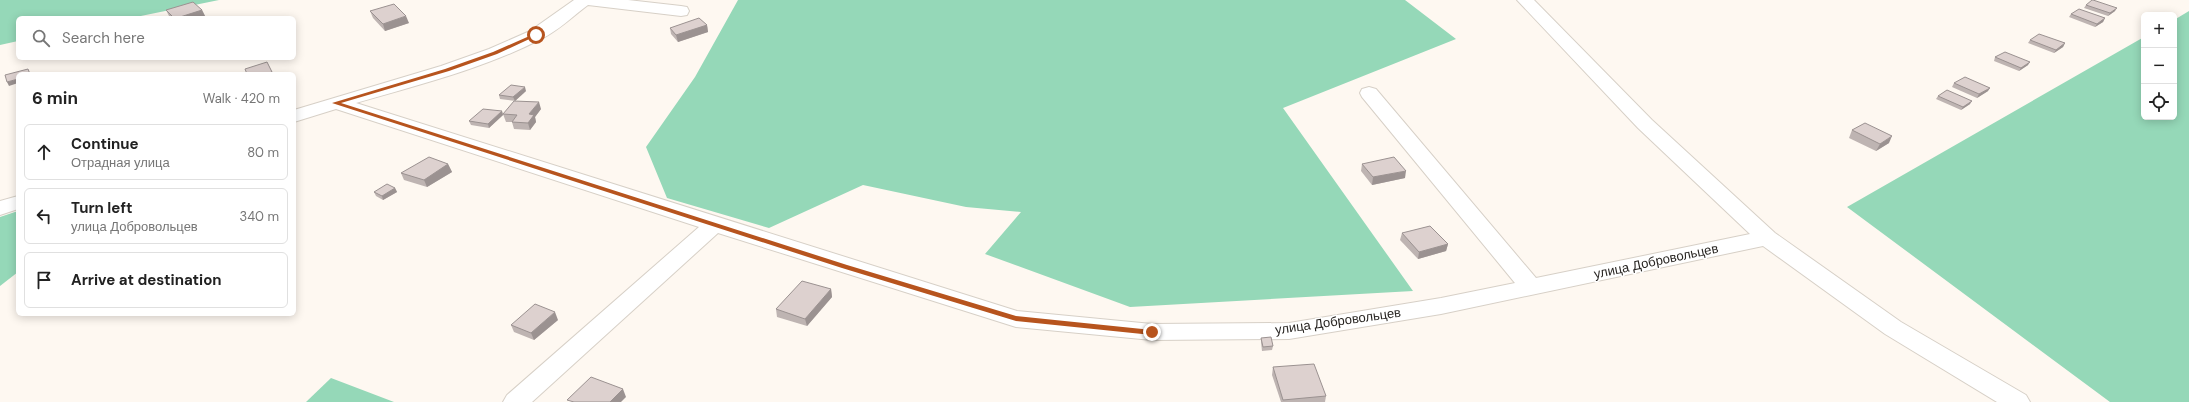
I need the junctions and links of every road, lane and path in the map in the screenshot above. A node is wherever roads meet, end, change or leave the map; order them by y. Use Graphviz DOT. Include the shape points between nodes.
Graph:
graph roads {
  1 [pos="585,0"];
  2 [pos="1525,0"];
  3 [pos="681,11"];
  4 [pos="1369,93"];
  5 [pos="334,103"];
  6 [pos="296,115"];
  7 [pos="16,203"];
  8 [pos="0,208"];
  9 [pos="714,225"];
  10 [pos="1767,238"];
  11 [pos="1531,287"];
  12 [pos="516,402"];
  13 [pos="2017,402"];
  1 -- 3 [label="street"];
  1 -- 5 [label="street" via="536,35 495,53"];
  2 -- 10 [label="street" via="1645,124"];
  4 -- 11 [label="street"];
  5 -- 6 [label="street"];
  5 -- 9 [label="street, улица Добровольцев"];
  7 -- 8 [label="street"];
  9 -- 11 [label="street, улица Добровольцев" via="1016,319 1152,332 1289,331 1441,306"];
  9 -- 12 [label="street"];
  10 -- 11 [label="street, улица Добровольцев"];
  10 -- 13 [label="street" via="1893,328"];
}
